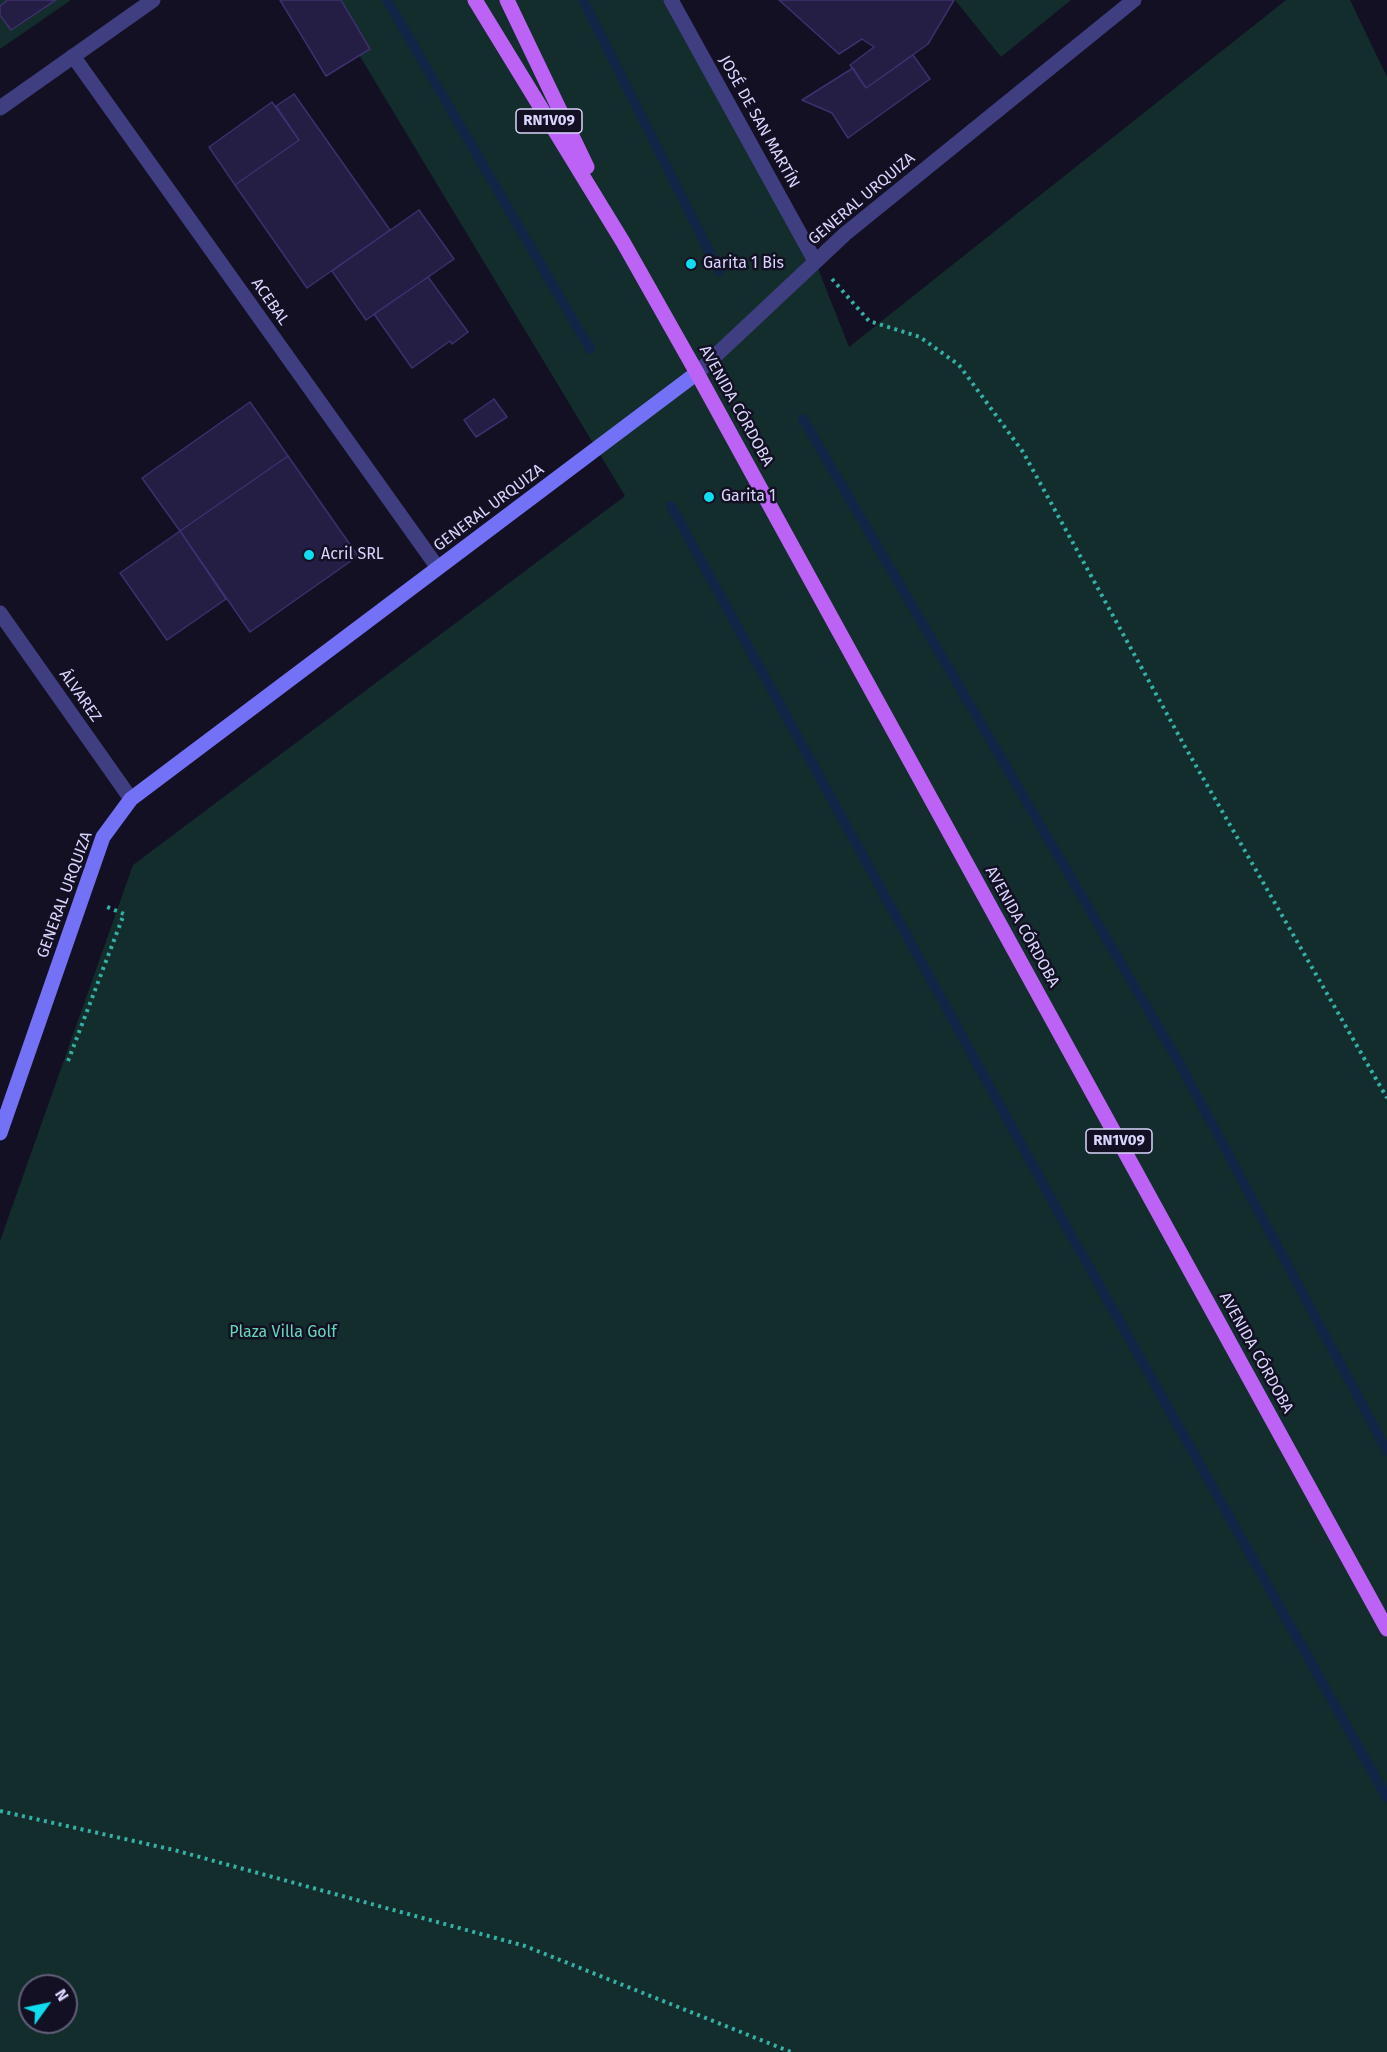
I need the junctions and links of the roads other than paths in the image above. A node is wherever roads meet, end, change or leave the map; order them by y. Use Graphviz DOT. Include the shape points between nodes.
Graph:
graph roads {
  1 [pos="153,0"];
  2 [pos="475,0"];
  3 [pos="507,0"];
  4 [pos="671,0"];
  5 [pos="1134,0"];
  6 [pos="73,56"];
  7 [pos="0,108"];
  8 [pos="623,242"];
  9 [pos="815,261"];
  10 [pos="697,373"];
  11 [pos="438,568"];
  12 [pos="0,614"];
  13 [pos="131,799"];
  14 [pos="0,1133"];
  15 [pos="1387,1629"];
  1 -- 6 [label="street"];
  2 -- 8 [label="main road, AVENIDA CÓRDOBA / RN1V09"];
  3 -- 8 [label="main road, AVENIDA CÓRDOBA / RN1V09"];
  4 -- 9 [label="street, JOSÉ DE SAN MARTÍN"];
  5 -- 9 [label="street, GENERAL URQUIZA"];
  6 -- 7 [label="street"];
  6 -- 11 [label="street, ACEBAL"];
  8 -- 10 [label="main road, AVENIDA CÓRDOBA / RN1V09"];
  9 -- 10 [label="street, GENERAL URQUIZA"];
  10 -- 11 [label="street, GENERAL URQUIZA"];
  10 -- 15 [label="main road, AVENIDA CÓRDOBA / RN1V09"];
  11 -- 13 [label="street, GENERAL URQUIZA"];
  12 -- 13 [label="street, ÁLVAREZ"];
  13 -- 14 [label="street, GENERAL URQUIZA" via="103,837"];
}
